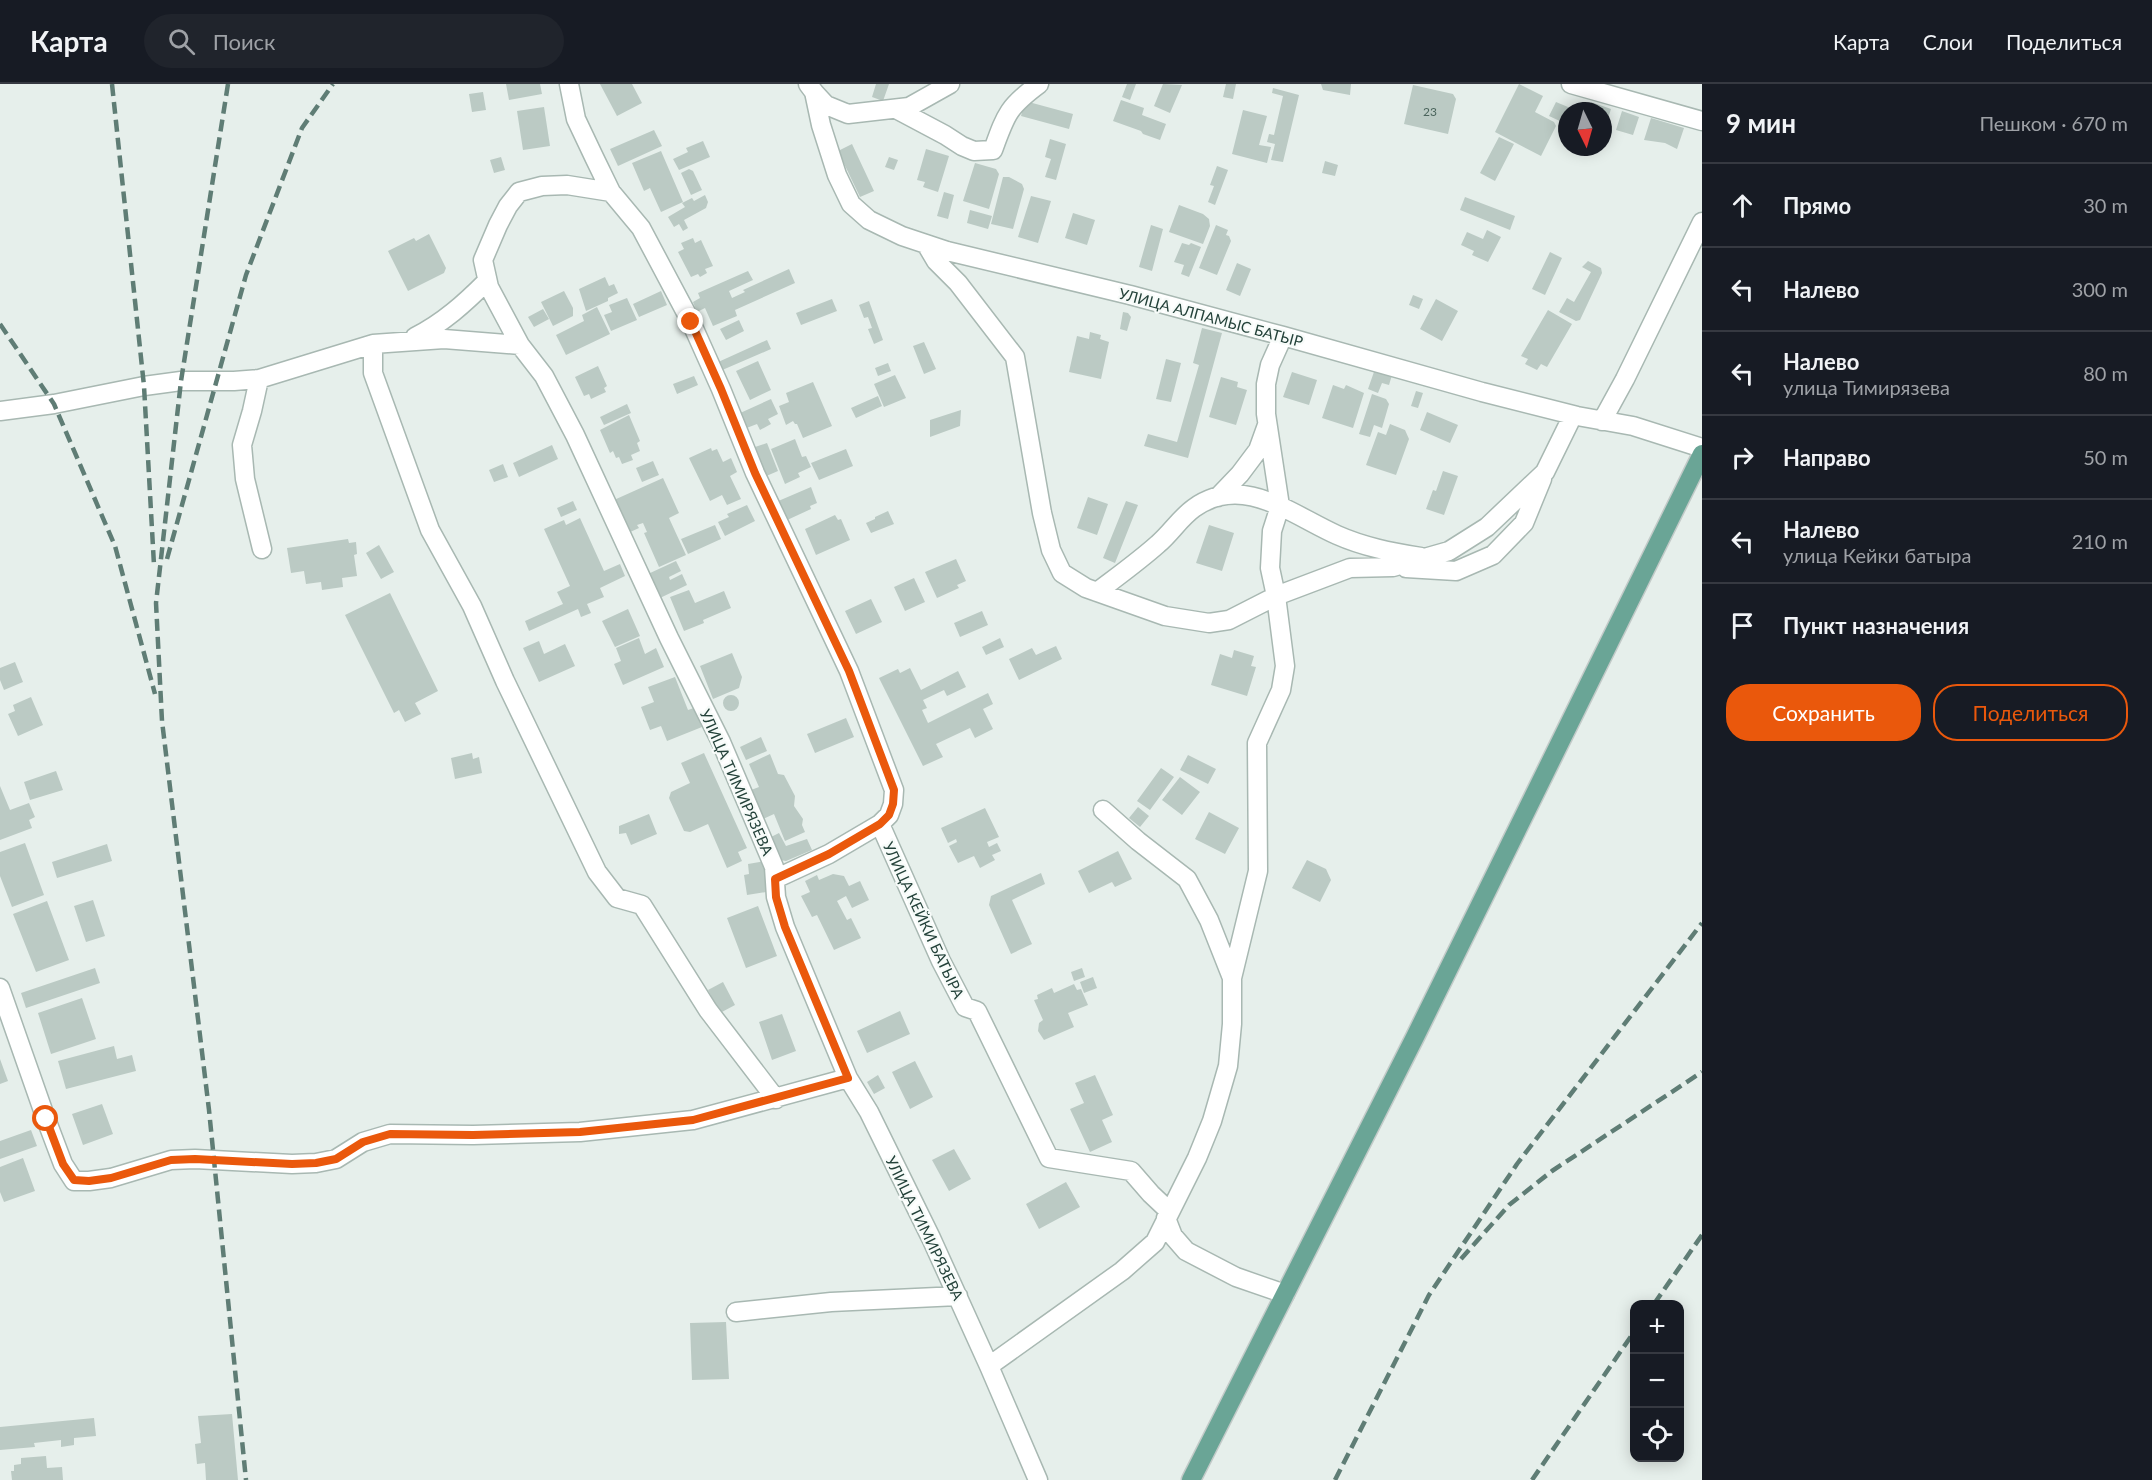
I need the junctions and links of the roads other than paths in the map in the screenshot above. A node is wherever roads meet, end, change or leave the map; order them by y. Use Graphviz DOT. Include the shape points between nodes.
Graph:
graph roads {
  1 [pos="569,84"];
  2 [pos="951,84"];
  3 [pos="1039,84"];
  4 [pos="1571,84"];
  5 [pos="811,88"];
  6 [pos="896,109"];
  7 [pos="1702,121"];
  8 [pos="611,192"];
  9 [pos="1702,222"];
  10 [pos="926,244"];
  11 [pos="487,281"];
  12 [pos="1283,336"];
  13 [pos="408,340"];
  14 [pos="372,344"];
  15 [pos="519,345"];
  16 [pos="259,379"];
  17 [pos="0,411"];
  18 [pos="1573,415"];
  19 [pos="1602,421"];
  20 [pos="1267,423"];
  21 [pos="1702,448"];
  22 [pos="1702,454"];
  23 [pos="1545,472"];
  24 [pos="1218,498"];
  25 [pos="1280,506"];
  26 [pos="262,549"];
  27 [pos="1425,558"];
  28 [pos="1393,567"];
  29 [pos="1098,592"];
  30 [pos="1276,596"];
  31 [pos="1103,810"];
  32 [pos="880,824"];
  33 [pos="775,879"];
  34 [pos="1232,978"];
  35 [pos="0,988"];
  36 [pos="5,1014"];
  37 [pos="848,1078"];
  38 [pos="776,1099"];
  39 [pos="1168,1215"];
  40 [pos="1285,1294"];
  41 [pos="958,1296"];
  42 [pos="736,1312"];
  43 [pos="989,1366"];
  44 [pos="1038,1480"];
  45 [pos="1191,1480"];
  1 -- 8 [label="street, УЛИЦА КЕЙКИ БАТЫРА" via="576,119"];
  2 -- 6 [label="street" via="909,107"];
  3 -- 6 [label="street" via="1008,111 993,150 974,151"];
  4 -- 7 [label="street"];
  5 -- 6 [label="street" via="826,105 848,114"];
  5 -- 10 [label="street, УЛИЦА АЛПАМЫС БАТЫР" via="837,175 851,204 869,220"];
  8 -- 11 [label="street, УЛИЦА ТИМИРЯЗЕВА" via="567,185 519,192 508,206 483,260"];
  8 -- 32 [label="street, УЛИЦА КЕЙКИ БАТЫРА" via="641,228 691,322 755,473 849,671 894,790 889,815"];
  9 -- 19 [label="street"];
  10 -- 12 [label="street, УЛИЦА АЛПАМЫС БАТЫР"];
  10 -- 29 [label="street" via="1015,357 1051,550 1062,573"];
  11 -- 13 [label="street" via="434,328"];
  11 -- 15 [label="street, УЛИЦА ТИМИРЯЗЕВА"];
  12 -- 18 [label="street, УЛИЦА АЛПАМЫС БАТЫР"];
  12 -- 20 [label="street" via="1266,384"];
  13 -- 14 [label="street"];
  13 -- 15 [label="street"];
  14 -- 16 [label="street"];
  14 -- 38 [label="street" via="372,373 430,530 472,606 597,872 617,898 642,905 708,1010"];
  15 -- 33 [label="street, УЛИЦА ТИМИРЯЗЕВА" via="544,376 575,435 721,741 769,855"];
  16 -- 17 [label="street" via="181,381"];
  16 -- 26 [label="street" via="242,445 245,479"];
  18 -- 19 [label="street, УЛИЦА АЛПАМЫС БАТЫР"];
  18 -- 23 [label="street"];
  19 -- 21 [label="street, УЛИЦА АЛПАМЫС БАТЫР" via="1633,426"];
  20 -- 24 [label="street" via="1258,450"];
  20 -- 25 [label="street"];
  22 -- 40 [label="main road" via="1416,1037"];
  23 -- 27 [label="street" via="1487,527 1449,551"];
  23 -- 28 [label="street" via="1524,523 1493,555 1456,571"];
  24 -- 25 [label="street" via="1241,494"];
  24 -- 29 [label="street" via="1194,508 1158,544"];
  25 -- 27 [label="street" via="1377,550"];
  25 -- 30 [label="street" via="1272,531 1270,568"];
  27 -- 28 [label="street"];
  28 -- 30 [label="street" via="1350,568"];
  29 -- 30 [label="street" via="1165,616 1209,623 1229,620"];
  30 -- 34 [label="street" via="1285,666 1281,690 1257,743 1258,871"];
  31 -- 34 [label="street" via="1187,879 1209,920"];
  32 -- 33 [label="street"];
  32 -- 39 [label="street, УЛИЦА КЕЙКИ БАТЫРА" via="940,961 964,1007 977,1011 1049,1158 1131,1171"];
  33 -- 37 [label="street, УЛИЦА ТИМИРЯЗЕВА" via="785,927"];
  34 -- 39 [label="street" via="1228,1065 1212,1121"];
  35 -- 36 [label="street"];
  36 -- 38 [label="street" via="63,1164 74,1180 111,1178 171,1160 316,1163 336,1159 363,1142 390,1134 580,1132 693,1120"];
  37 -- 38 [label="street"];
  37 -- 41 [label="street, УЛИЦА ТИМИРЯЗЕВА" via="869,1112"];
  39 -- 40 [label="street" via="1173,1236 1186,1251 1236,1277"];
  39 -- 43 [label="street" via="1155,1242 1122,1272"];
  40 -- 45 [label="main road"];
  41 -- 42 [label="street" via="831,1302"];
  41 -- 43 [label="street, УЛИЦА ТИМИРЯЗЕВА"];
  43 -- 44 [label="street, УЛИЦА ТИМИРЯЗЕВА"];
}
